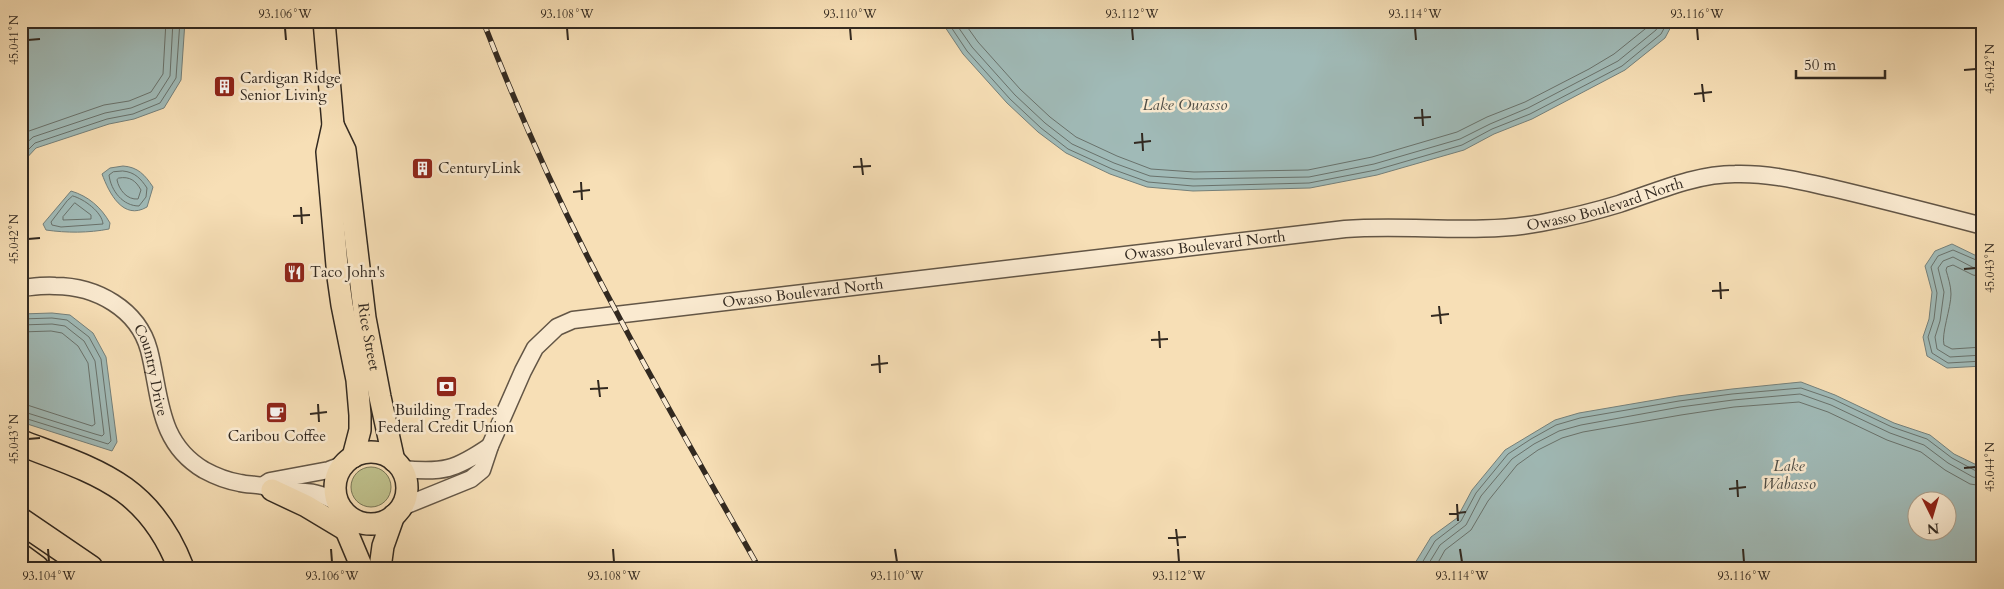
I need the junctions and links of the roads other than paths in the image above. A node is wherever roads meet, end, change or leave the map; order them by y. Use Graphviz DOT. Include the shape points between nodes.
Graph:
graph roads {
  1 [pos="324,21"];
  2 [pos="333,125"];
  3 [pos="1983,226"];
  4 [pos="21,288"];
  5 [pos="21,443"];
  6 [pos="490,446"];
  7 [pos="349,460"];
  8 [pos="398,465"];
  9 [pos="267,488"];
  10 [pos="398,511"];
  11 [pos="344,515"];
  12 [pos="21,522"];
  13 [pos="21,558"];
  14 [pos="36,568"];
  15 [pos="90,568"];
  16 [pos="181,568"];
  17 [pos="362,568"];
  18 [pos="380,568"];
  1 -- 2 [label="main road, Rice Street"];
  2 -- 7 [label="main road, Rice Street" via="327,152 338,277 357,380 360,415 360,430"];
  2 -- 8 [label="main road, Rice Street" via="345,150 365,318 380,398"];
  3 -- 6 [label="street, Owasso Boulevard North" via="1780,177 1711,175 1617,205 1519,226 1458,230 1345,228 590,317 557,327 535,348"];
  4 -- 9 [label="street, Country Drive" via="73,287 108,299 124,310 143,334 149,349 161,413 179,448 205,470 240,483"];
  5 -- 16 [label="highway" via="76,464 128,491 157,523"];
  6 -- 8 [label="street" via="450,469 431,472"];
  6 -- 10 [label="street, Owasso Boulevard North" via="485,465 478,474"];
  7 -- 8 [label="main road" via="374,452 385,455"];
  7 -- 9 [label="street, Country Drive" via="329,470 270,481"];
  7 -- 11 [label="main road" via="338,473 336,483 336,494"];
  8 -- 10 [label="main road" via="407,488"];
  9 -- 11 [label="main road" via="306,506"];
  10 -- 11 [label="main road" via="375,524"];
  10 -- 18 [label="main road" via="383,546"];
  11 -- 17 [label="main road"];
  12 -- 15 [label="highway"];
  13 -- 14 [label="highway"];
}
